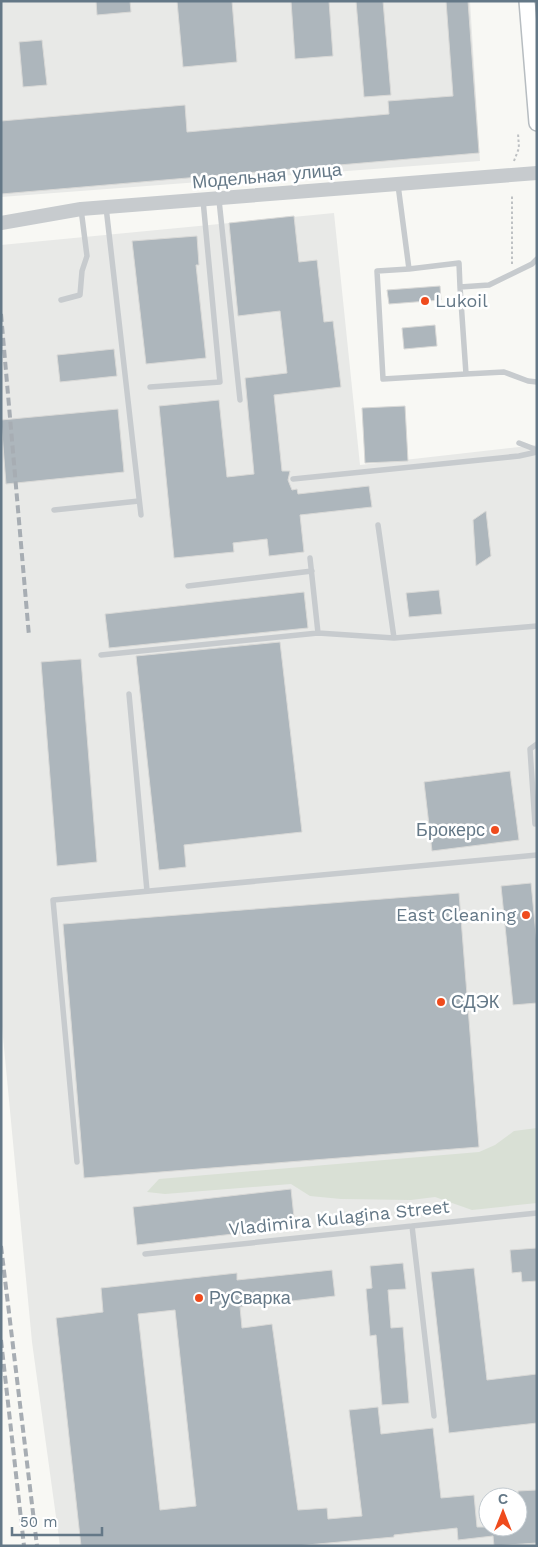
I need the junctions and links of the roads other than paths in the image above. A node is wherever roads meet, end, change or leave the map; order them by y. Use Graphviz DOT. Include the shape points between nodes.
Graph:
graph roads {
  1 [pos="527,1"];
  2 [pos="537,123"];
  3 [pos="537,173"];
  4 [pos="398,183"];
  5 [pos="203,200"];
  6 [pos="219,200"];
  7 [pos="106,208"];
  8 [pos="81,209"];
  9 [pos="1,223"];
  10 [pos="537,259"];
  11 [pos="409,269"];
  12 [pos="460,288"];
  13 [pos="61,300"];
  14 [pos="466,374"];
  15 [pos="537,382"];
  16 [pos="150,388"];
  17 [pos="240,400"];
  18 [pos="520,443"];
  19 [pos="537,451"];
  20 [pos="293,479"];
  21 [pos="139,501"];
  22 [pos="54,510"];
  23 [pos="141,515"];
  24 [pos="378,525"];
  25 [pos="310,558"];
  26 [pos="312,571"];
  27 [pos="188,586"];
  28 [pos="537,626"];
  29 [pos="318,633"];
  30 [pos="394,638"];
  31 [pos="102,655"];
  32 [pos="129,694"];
  33 [pos="537,744"];
  34 [pos="534,824"];
  35 [pos="537,855"];
  36 [pos="147,891"];
  37 [pos="76,1162"];
  38 [pos="537,1213"];
  39 [pos="412,1226"];
  40 [pos="145,1254"];
  41 [pos="434,1416"];
  1 -- 2 [label="main road"];
  3 -- 4 [label="street, Модельная улица"];
  4 -- 6 [label="street, Модельная улица"];
  4 -- 11 [label="lane"];
  5 -- 6 [label="street, Модельная улица"];
  5 -- 7 [label="street, Модельная улица"];
  5 -- 16 [label="lane" via="220,382"];
  6 -- 17 [label="lane"];
  7 -- 8 [label="street, Модельная улица"];
  7 -- 21 [label="lane"];
  8 -- 9 [label="street, Модельная улица"];
  8 -- 13 [label="lane" via="87,256 80,296"];
  10 -- 12 [label="lane" via="489,284"];
  11 -- 12 [label="lane" via="459,263"];
  11 -- 14 [label="lane" via="377,271 383,379"];
  12 -- 14 [label="lane"];
  14 -- 15 [label="lane" via="504,372 528,382"];
  18 -- 19 [label="lane"];
  19 -- 20 [label="lane"];
  21 -- 22 [label="lane"];
  21 -- 23 [label="lane"];
  24 -- 30 [label="lane"];
  25 -- 26 [label="lane"];
  26 -- 27 [label="lane"];
  26 -- 29 [label="lane"];
  28 -- 30 [label="lane"];
  29 -- 30 [label="lane"];
  29 -- 31 [label="lane"];
  32 -- 36 [label="lane"];
  33 -- 34 [label="lane" via="530,749"];
  35 -- 36 [label="lane"];
  36 -- 37 [label="lane" via="53,900"];
  38 -- 39 [label="lane, Vladimira Kulagina Street"];
  39 -- 40 [label="lane, Vladimira Kulagina Street"];
  39 -- 41 [label="lane"];
}
